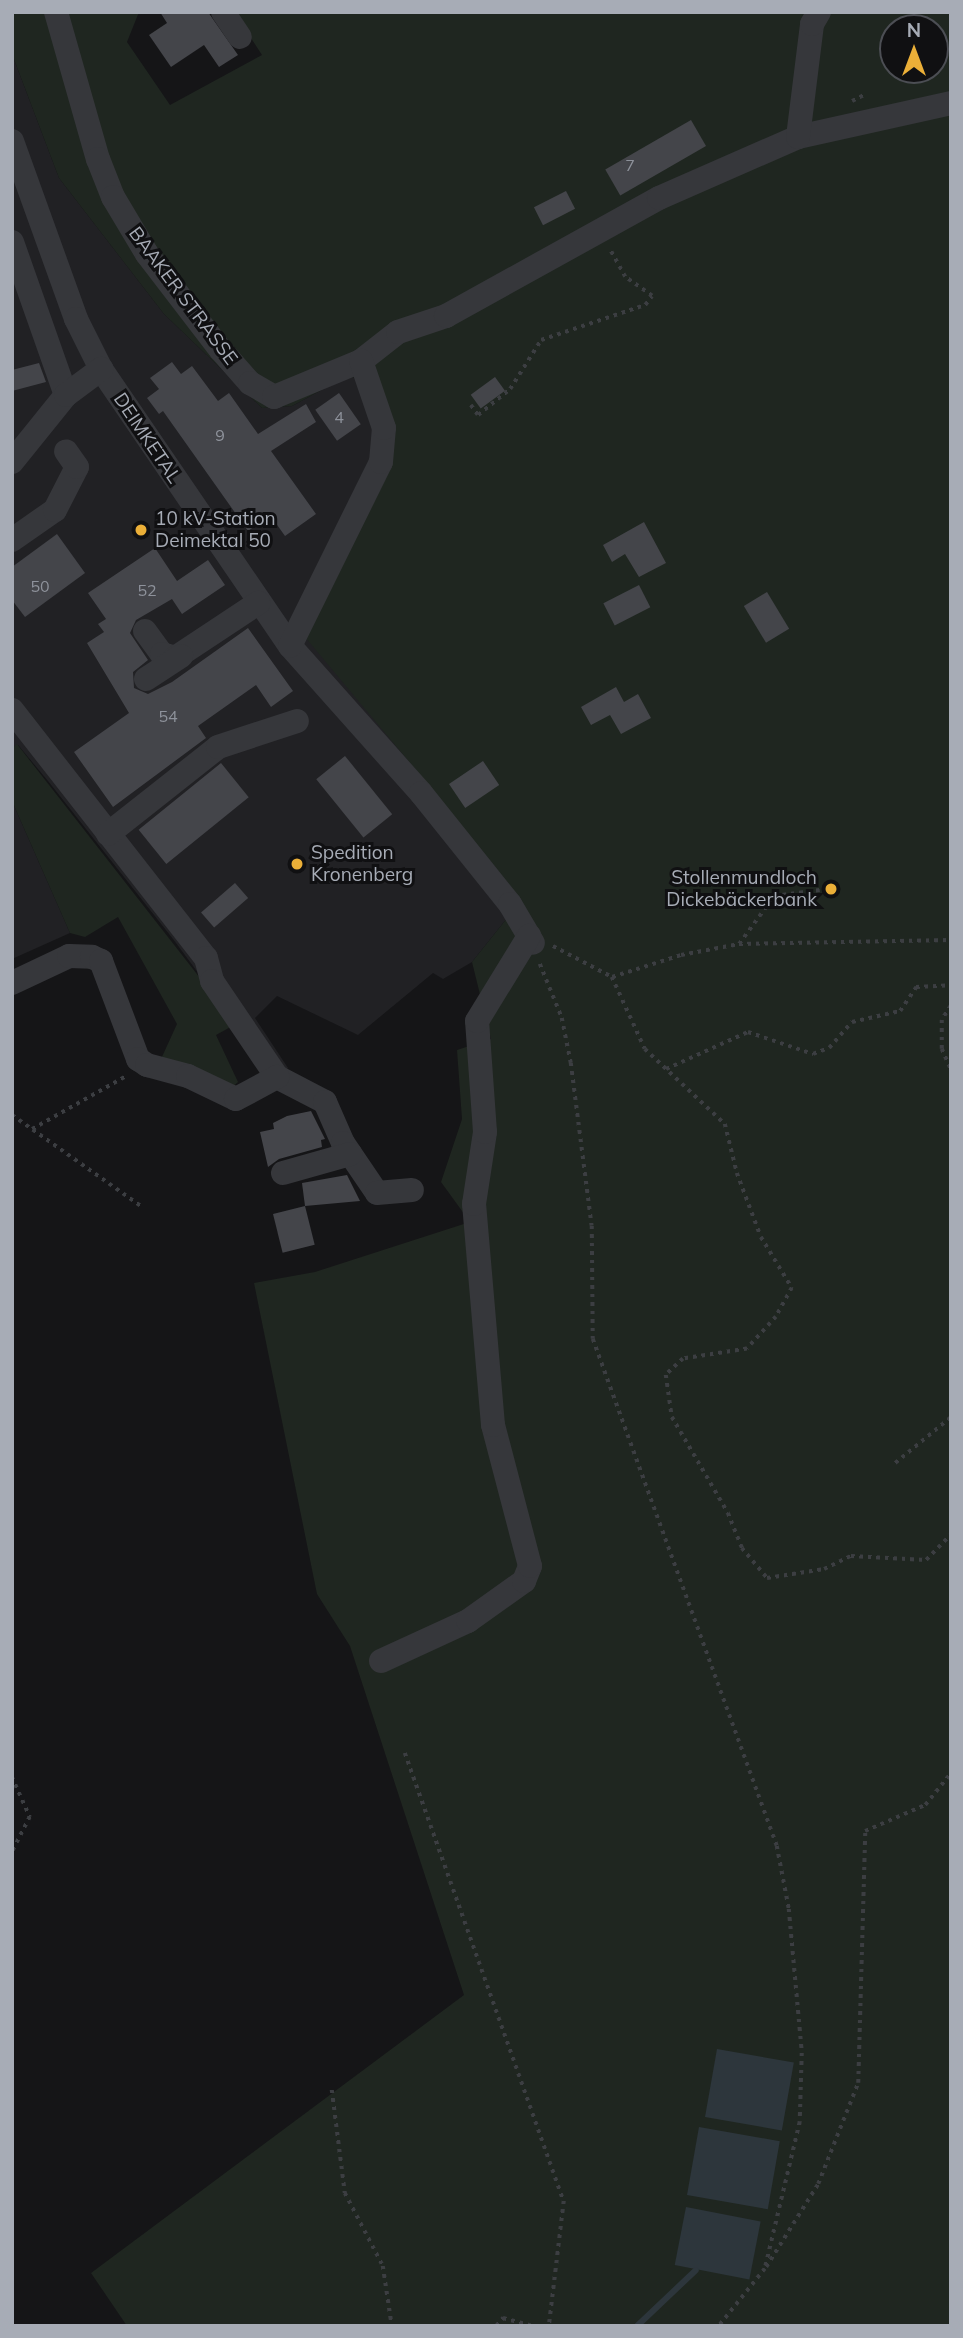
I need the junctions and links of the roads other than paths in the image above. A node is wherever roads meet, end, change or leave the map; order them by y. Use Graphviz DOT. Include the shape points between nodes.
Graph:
graph roads {
  1 [pos="56,12"];
  2 [pos="223,12"];
  3 [pos="819,12"];
  4 [pos="240,37"];
  5 [pos="951,103"];
  6 [pos="798,138"];
  7 [pos="12,141"];
  8 [pos="18,183"];
  9 [pos="12,242"];
  10 [pos="361,361"];
  11 [pos="101,369"];
  12 [pos="66,396"];
  13 [pos="66,451"];
  14 [pos="12,462"];
  15 [pos="12,540"];
  16 [pos="258,603"];
  17 [pos="145,631"];
  18 [pos="290,646"];
  19 [pos="181,656"];
  20 [pos="146,679"];
  21 [pos="12,710"];
  22 [pos="297,722"];
  23 [pos="108,834"];
  24 [pos="12,983"];
  25 [pos="277,1077"];
  26 [pos="350,1154"];
  27 [pos="283,1173"];
  28 [pos="412,1190"];
  29 [pos="380,1661"];
  1 -- 10 [label="street, BAAKER STRASSE" via="113,197 147,254 220,349 250,383 274,397"];
  2 -- 4 [label="street"];
  3 -- 6 [label="street" via="812,24"];
  5 -- 6 [label="street, BAAKER STRASSE"];
  6 -- 10 [label="street, BAAKER STRASSE" via="598,229 446,316 398,332"];
  7 -- 8 [label="street, DEIMKETAL"];
  8 -- 11 [label="street, DEIMKETAL"];
  9 -- 12 [label="street"];
  10 -- 18 [label="street" via="384,428 381,462"];
  11 -- 12 [label="street"];
  11 -- 16 [label="street, DEIMKETAL"];
  12 -- 14 [label="street"];
  13 -- 15 [label="street" via="77,467 55,510"];
  16 -- 18 [label="street, DEIMKETAL"];
  16 -- 19 [label="street"];
  17 -- 19 [label="street" via="162,654"];
  18 -- 29 [label="street, DEIMKETAL" via="421,793 510,904 531,939 477,1021 485,1121 474,1223 493,1425 530,1566 524,1581 468,1621"];
  19 -- 20 [label="street"];
  21 -- 23 [label="street"];
  22 -- 23 [label="street" via="218,747"];
  23 -- 25 [label="street" via="206,958 212,981"];
  24 -- 25 [label="street" via="69,956 100,961 138,1059 146,1065 188,1076 236,1099"];
  25 -- 26 [label="street" via="325,1102"];
  26 -- 27 [label="street"];
  26 -- 28 [label="street" via="377,1193"];
}
